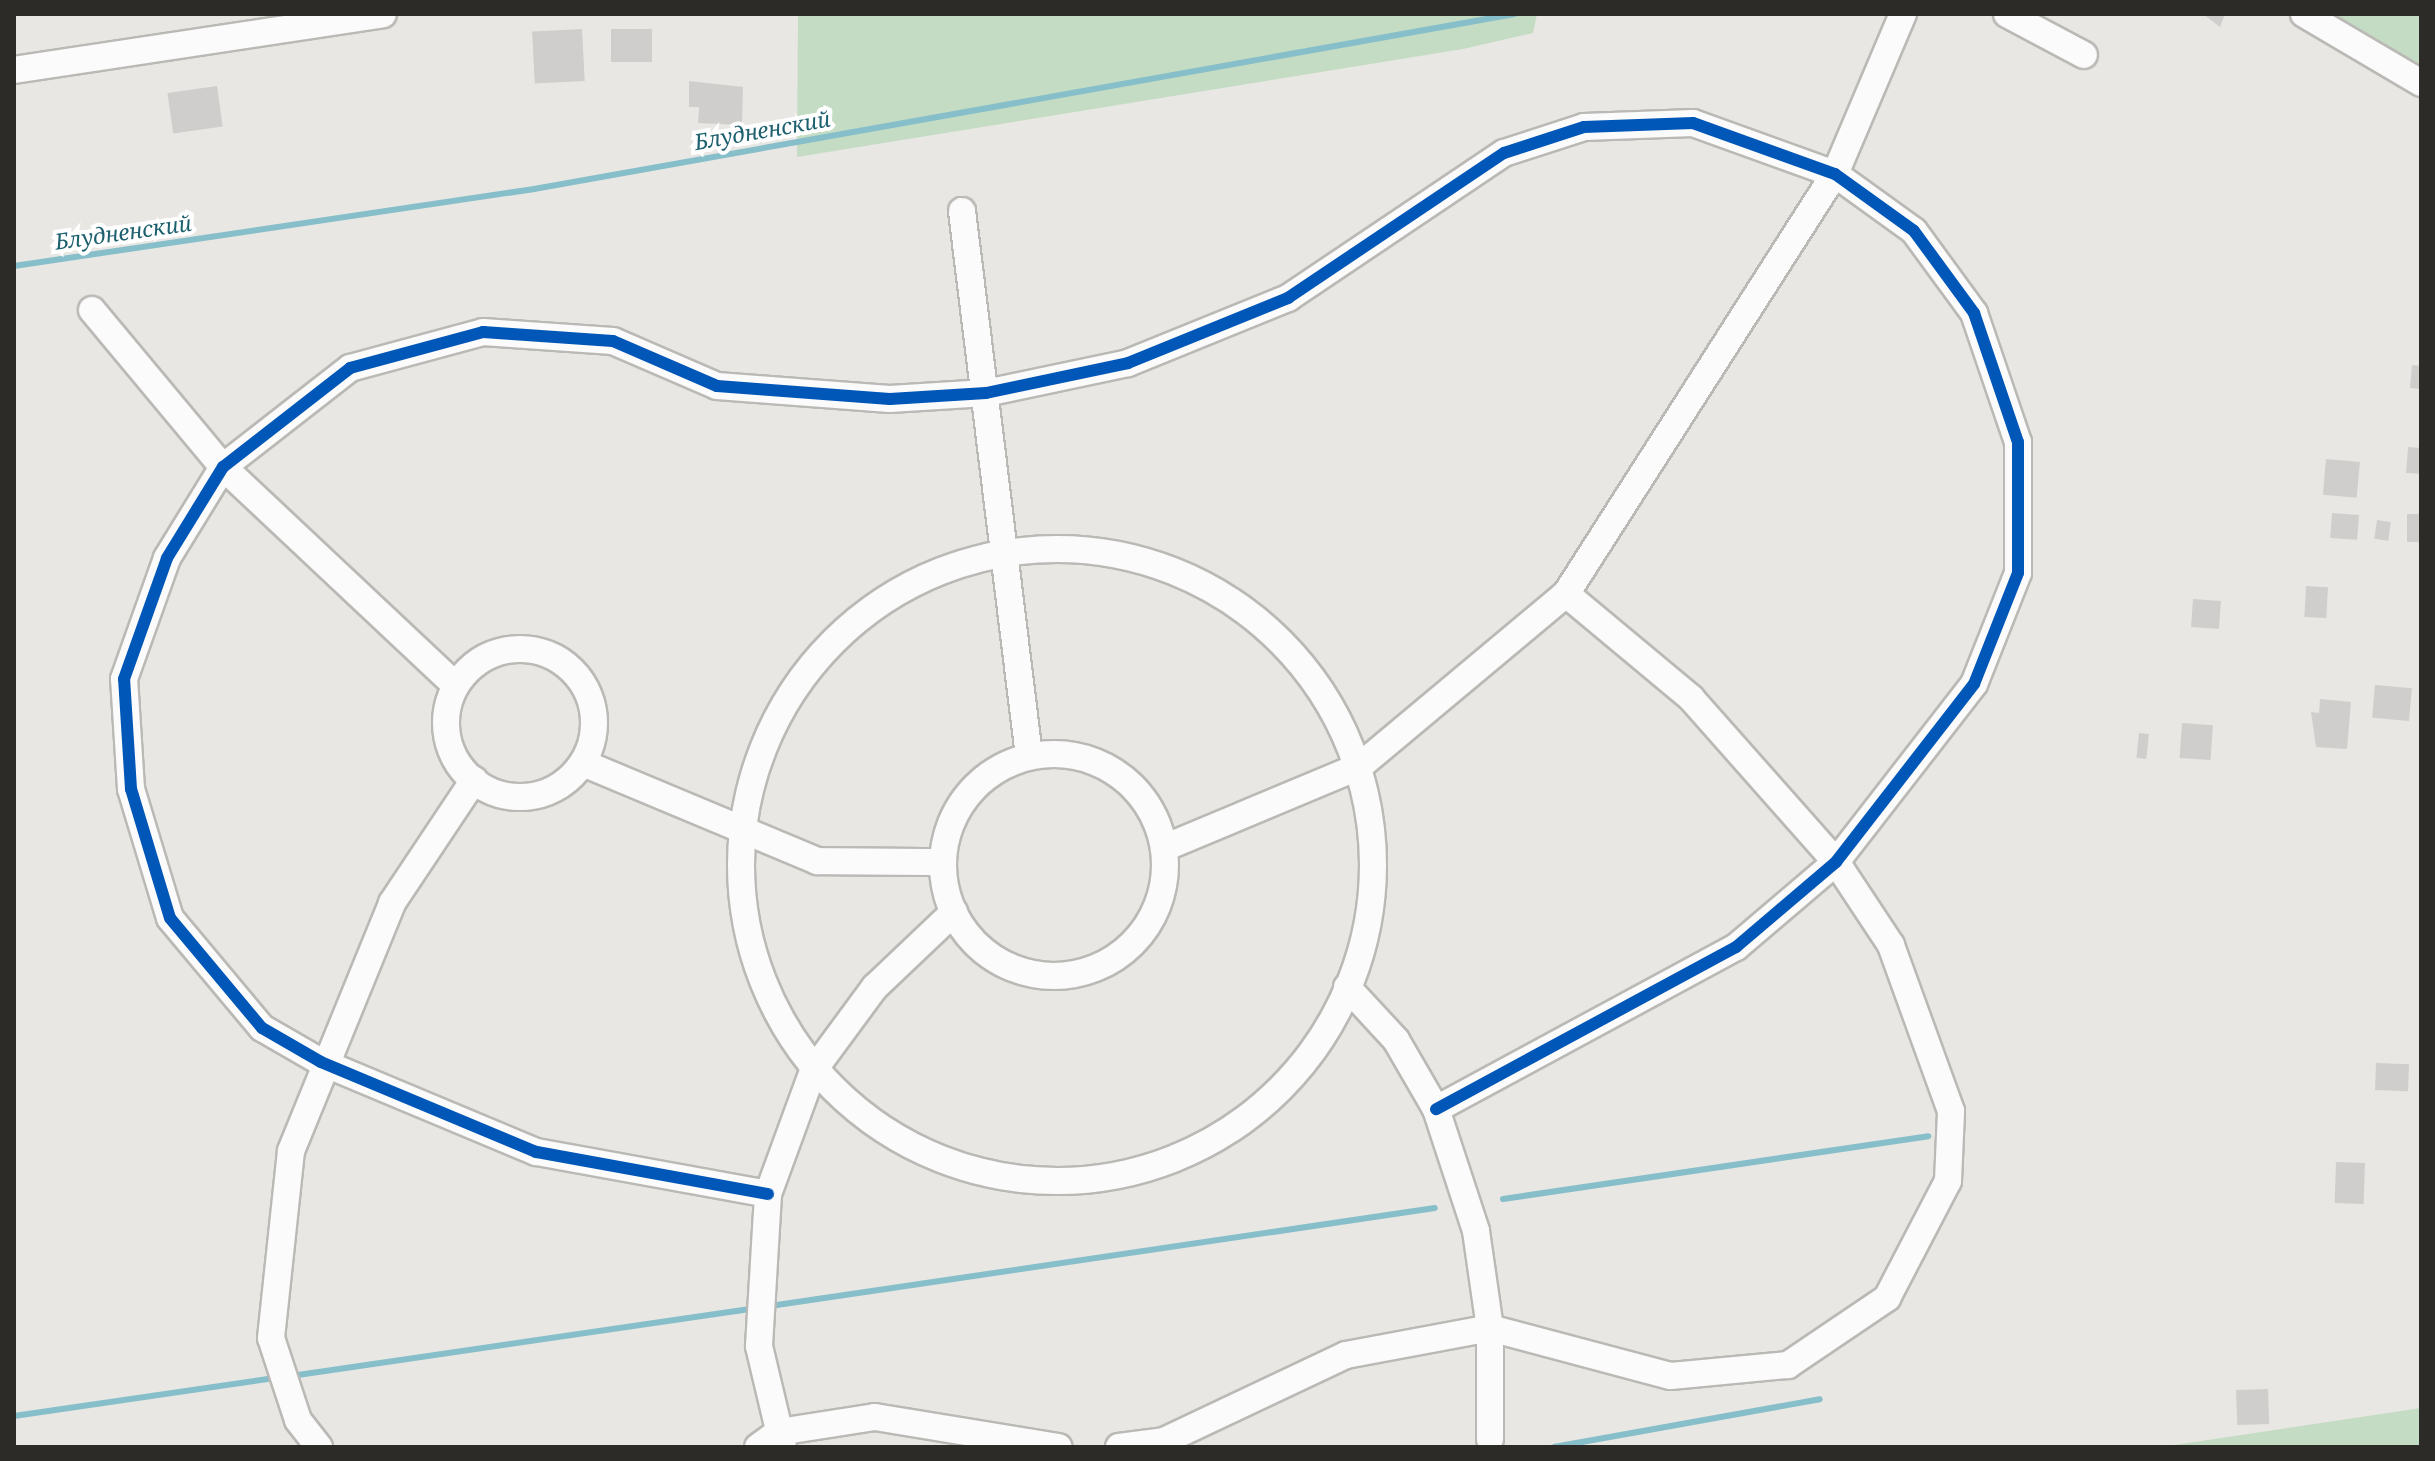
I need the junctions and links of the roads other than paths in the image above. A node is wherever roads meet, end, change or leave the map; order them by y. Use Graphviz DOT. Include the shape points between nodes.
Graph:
graph roads {
  1 [pos="383,14"];
  2 [pos="1903,14"];
  3 [pos="2007,14"];
  4 [pos="2304,14"];
  5 [pos="2084,55"];
  6 [pos="14,70"];
  7 [pos="2421,83"];
  8 [pos="1835,174"];
  9 [pos="962,211"];
  10 [pos="92,310"];
  11 [pos="986,393"];
  12 [pos="223,467"];
  13 [pos="1008,554"];
  14 [pos="1566,594"];
  15 [pos="453,683"];
  16 [pos="1029,756"];
  17 [pos="583,763"];
  18 [pos="1360,766"];
  19 [pos="474,780"];
  20 [pos="743,835"];
  21 [pos="1164,848"];
  22 [pos="942,862"];
  23 [pos="1836,862"];
  24 [pos="954,912"];
  25 [pos="1347,987"];
  26 [pos="321,1062"];
  27 [pos="813,1071"];
  28 [pos="1436,1109"];
  29 [pos="768,1194"];
  30 [pos="1490,1328"];
  31 [pos="1490,1439"];
  32 [pos="773,1442"];
  33 [pos="319,1447"];
  34 [pos="1059,1447"];
  35 [pos="1119,1447"];
  1 -- 6 [label="street"];
  2 -- 8 [label="street"];
  3 -- 5 [label="street"];
  4 -- 7 [label="street"];
  8 -- 11 [label="street" via="1693,123 1584,127 1504,153 1288,298 1128,363"];
  8 -- 14 [label="street"];
  8 -- 23 [label="street" via="1914,231 1974,313 2018,442 2018,573 1974,684"];
  9 -- 11 [label="street"];
  10 -- 12 [label="street"];
  11 -- 12 [label="street" via="890,399 717,386 613,341 483,332 350,368"];
  11 -- 13 [label="street"];
  12 -- 15 [label="street"];
  12 -- 26 [label="street" via="167,558 124,679 131,789 170,918 262,1028"];
  13 -- 16 [label="street"];
  13 -- 18 [label="street" via="1048,547 1149,560 1240,604 1313,676"];
  13 -- 20 [label="street" via="948,566 859,615 790,690 748,783"];
  14 -- 18 [label="street"];
  14 -- 23 [label="street" via="1691,698"];
  15 -- 17 [label="street" via="490,656 513,649 559,659 589,694 593,741"];
  15 -- 19 [label="street" via="448,738"];
  16 -- 21 [label="street" via="1065,753 1111,770 1153,813"];
  16 -- 22 [label="street" via="995,770 967,794 949,826"];
  17 -- 19 [label="street" via="544,793 507,795"];
  17 -- 20 [label="street"];
  18 -- 21 [label="street"];
  18 -- 25 [label="street" via="1375,862 1361,958"];
  19 -- 26 [label="street" via="392,903"];
  20 -- 22 [label="street" via="817,861"];
  20 -- 27 [label="street" via="738,885 760,984"];
  21 -- 24 [label="street" via="1164,885 1151,920 1128,948 1096,968 1060,976 1024,973 990,957"];
  22 -- 24 [label="street"];
  23 -- 28 [label="street" via="1736,947"];
  23 -- 30 [label="street" via="1891,945 1951,1111 1948,1181 1887,1298 1788,1365 1671,1376"];
  24 -- 27 [label="street" via="875,987"];
  25 -- 27 [label="street" via="1319,1046 1252,1117 1167,1164 1072,1184 975,1174 886,1135"];
  25 -- 28 [label="street" via="1396,1040"];
  26 -- 29 [label="street" via="536,1152"];
  26 -- 33 [label="street" via="291,1151 271,1338 298,1420"];
  27 -- 29 [label="street"];
  28 -- 30 [label="street" via="1476,1231"];
  29 -- 32 [label="street" via="759,1346"];
  30 -- 31 [label="street"];
  30 -- 35 [label="street" via="1346,1355 1164,1441"];
  32 -- 34 [label="street" via="875,1417"];
}
